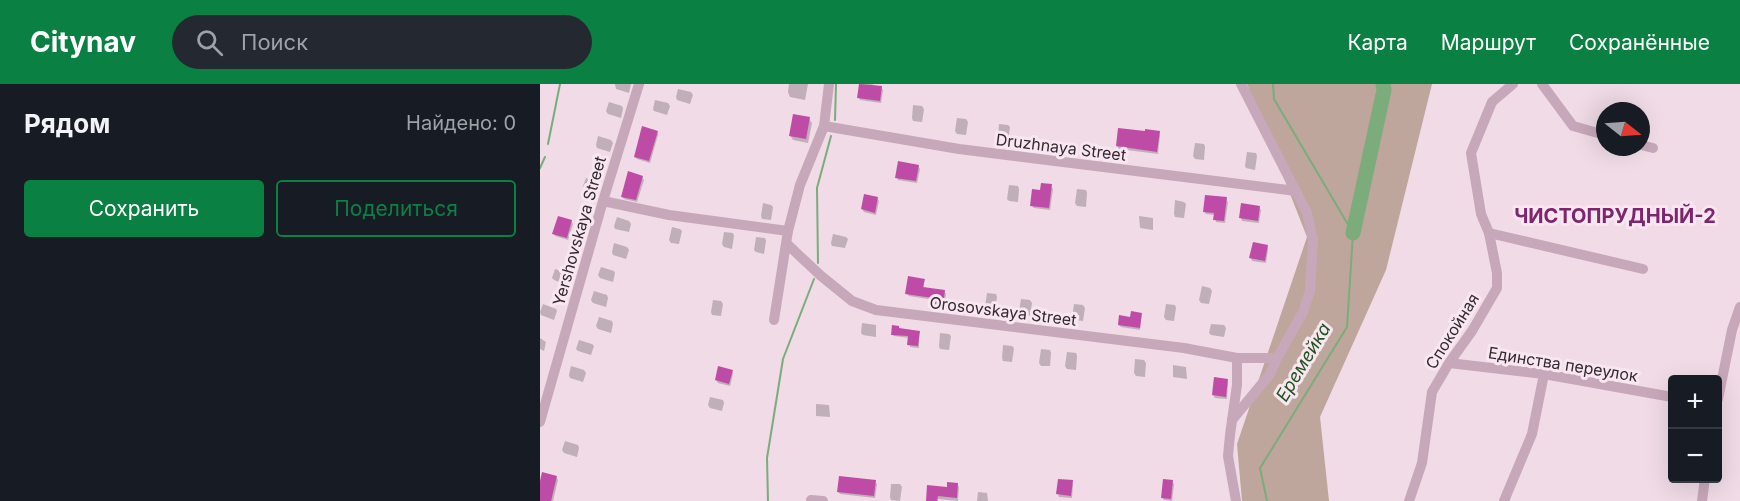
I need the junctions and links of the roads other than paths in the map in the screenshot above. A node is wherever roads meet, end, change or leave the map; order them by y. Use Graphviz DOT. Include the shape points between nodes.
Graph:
graph roads {
  1 [pos="639,84"];
  2 [pos="829,84"];
  3 [pos="1241,84"];
  4 [pos="1513,84"];
  5 [pos="1542,84"];
  6 [pos="824,126"];
  7 [pos="1596,132"];
  8 [pos="1650,147"];
  9 [pos="1653,148"];
  10 [pos="1296,191"];
  11 [pos="603,201"];
  12 [pos="788,231"];
  13 [pos="1489,232"];
  14 [pos="787,244"];
  15 [pos="1643,269"];
  16 [pos="1740,307"];
  17 [pos="774,320"];
  18 [pos="1237,358"];
  19 [pos="1277,358"];
  20 [pos="1449,363"];
  21 [pos="1544,374"];
  22 [pos="1722,379"];
  23 [pos="1668,396"];
  24 [pos="1232,420"];
  25 [pos="540,422"];
  26 [pos="1704,483"];
  27 [pos="811,500"];
  28 [pos="823,501"];
  29 [pos="1236,501"];
  30 [pos="1409,501"];
  31 [pos="1504,501"];
  32 [pos="1702,501"];
  1 -- 11 [label="street, Yershovskaya Street"];
  2 -- 6 [label="street"];
  3 -- 10 [label="street"];
  4 -- 13 [label="street, Спокойная" via="1492,102 1471,153 1481,214"];
  5 -- 7 [label="street" via="1573,126"];
  6 -- 10 [label="street, Druzhnaya Street" via="959,149"];
  6 -- 12 [label="street" via="800,185"];
  8 -- 9 [label="street"];
  10 -- 19 [label="street" via="1307,213 1313,240 1310,291"];
  11 -- 12 [label="street" via="669,215"];
  11 -- 25 [label="street, Yershovskaya Street"];
  12 -- 14 [label="street"];
  13 -- 15 [label="street"];
  13 -- 20 [label="street, Спокойная" via="1497,288"];
  14 -- 17 [label="street"];
  14 -- 18 [label="street, Orosovskaya Street" via="852,300 876,310"];
  16 -- 22 [label="street"];
  18 -- 19 [label="street, Orosovskaya Street"];
  18 -- 24 [label="street"];
  19 -- 24 [label="street" via="1270,374"];
  20 -- 21 [label="street, Единства переулок"];
  20 -- 30 [label="street, Спокойная" via="1432,392 1422,463"];
  21 -- 23 [label="street, Единства переулок"];
  21 -- 31 [label="street" via="1532,434"];
  24 -- 29 [label="street" via="1228,456"];
  26 -- 32 [label="street"];
  27 -- 28 [label="street"];
}
